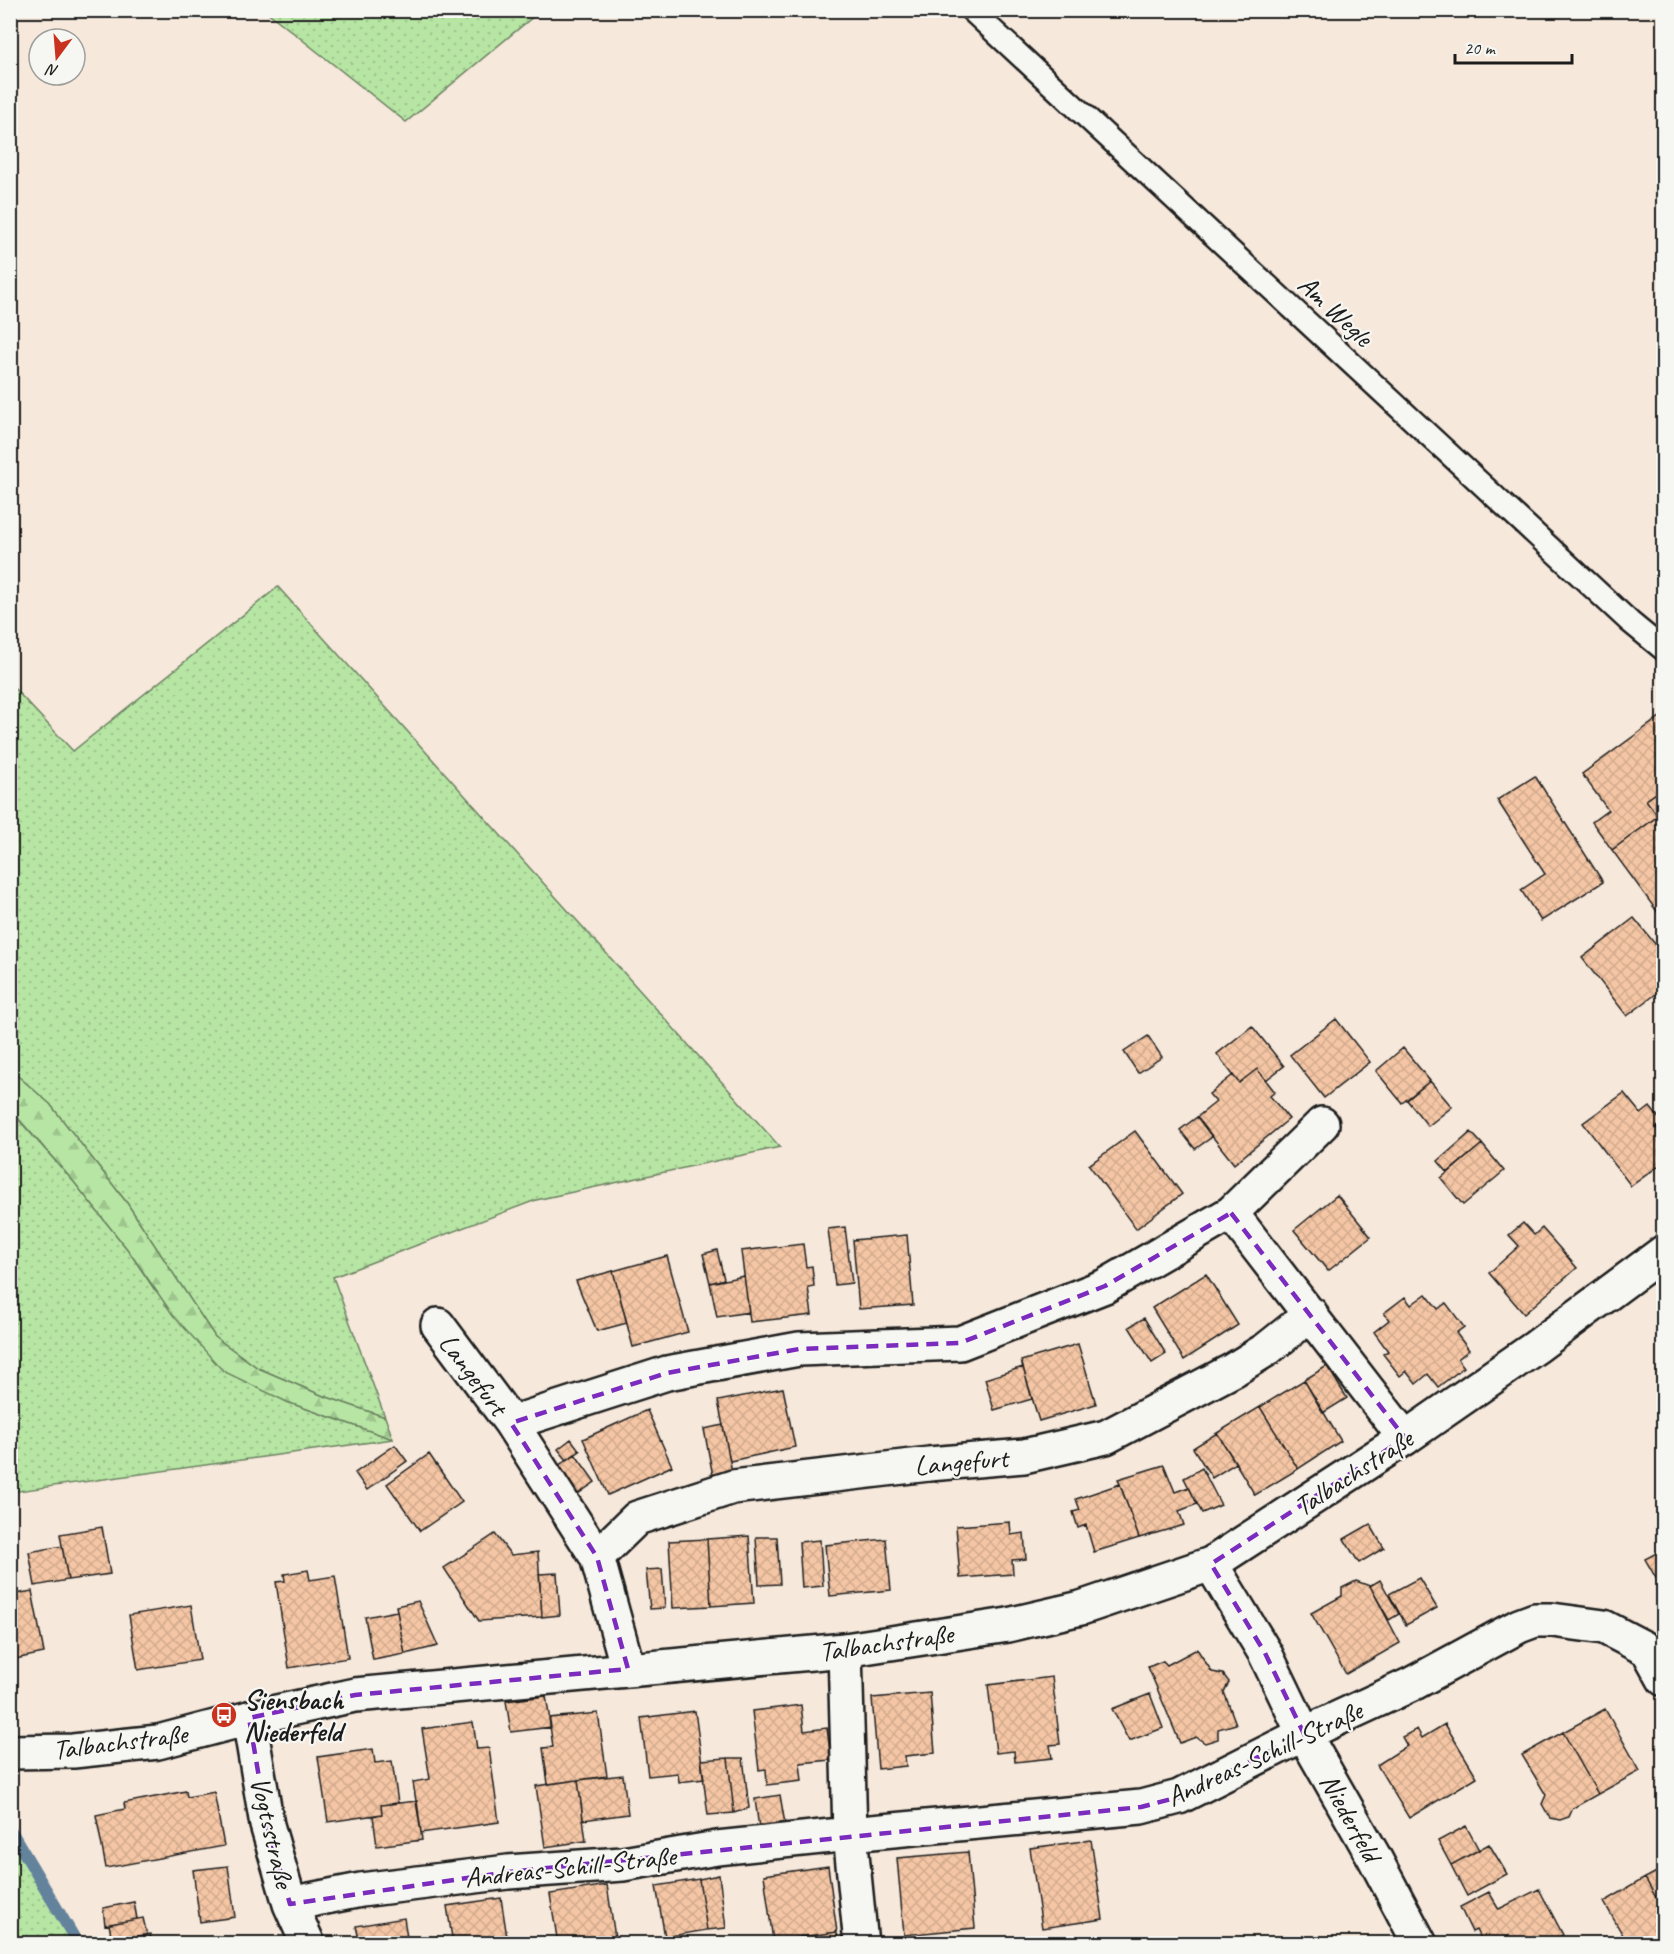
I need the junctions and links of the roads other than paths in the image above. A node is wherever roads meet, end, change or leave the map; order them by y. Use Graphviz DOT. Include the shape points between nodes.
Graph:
graph roads {
  1 [pos="971,10"];
  2 [pos="1664,650"];
  3 [pos="1322,1124"];
  4 [pos="1231,1213"];
  5 [pos="1664,1252"];
  6 [pos="1311,1314"];
  7 [pos="438,1325"];
  8 [pos="511,1423"];
  9 [pos="1405,1438"];
  10 [pos="597,1557"];
  11 [pos="1211,1564"];
  12 [pos="845,1650"];
  13 [pos="628,1669"];
  14 [pos="1664,1679"];
  15 [pos="249,1718"];
  16 [pos="1304,1734"];
  17 [pos="10,1752"];
  18 [pos="850,1834"];
  19 [pos="290,1904"];
  20 [pos="308,1944"];
  21 [pos="861,1944"];
  22 [pos="1420,1944"];
  1 -- 2 [label="lane, Am Wegle"];
  3 -- 4 [label="street, Langefurt"];
  4 -- 6 [label="street"];
  4 -- 8 [label="street, Langefurt" via="1105,1286 960,1343 799,1349 667,1373"];
  5 -- 9 [label="street, Talbachstraße"];
  6 -- 9 [label="street"];
  6 -- 10 [label="street, Langefurt" via="1233,1370 1106,1437 1024,1456 733,1486 637,1518"];
  7 -- 8 [label="street, Langefurt"];
  8 -- 10 [label="street, Langefurt"];
  9 -- 11 [label="street, Talbachstraße"];
  10 -- 13 [label="street, Langefurt"];
  11 -- 12 [label="street, Talbachstraße" via="1081,1608"];
  11 -- 16 [label="street, Niederfeld" via="1265,1653"];
  12 -- 13 [label="street, Talbachstraße"];
  12 -- 18 [label="street"];
  13 -- 15 [label="street, Talbachstraße" via="355,1695"];
  14 -- 16 [label="street, Andreas-Schill-Straße" via="1648,1650 1604,1627 1535,1620"];
  15 -- 17 [label="street, Talbachstraße" via="158,1742 73,1751"];
  15 -- 19 [label="street, Vogtsstraße" via="267,1824"];
  16 -- 18 [label="street, Andreas-Schill-Straße" via="1179,1797 1141,1807"];
  16 -- 22 [label="street, Niederfeld"];
  18 -- 19 [label="street, Andreas-Schill-Straße" via="717,1848 623,1864 508,1872 361,1890"];
  18 -- 21 [label="street"];
  19 -- 20 [label="street, Vogtsstraße"];
}
